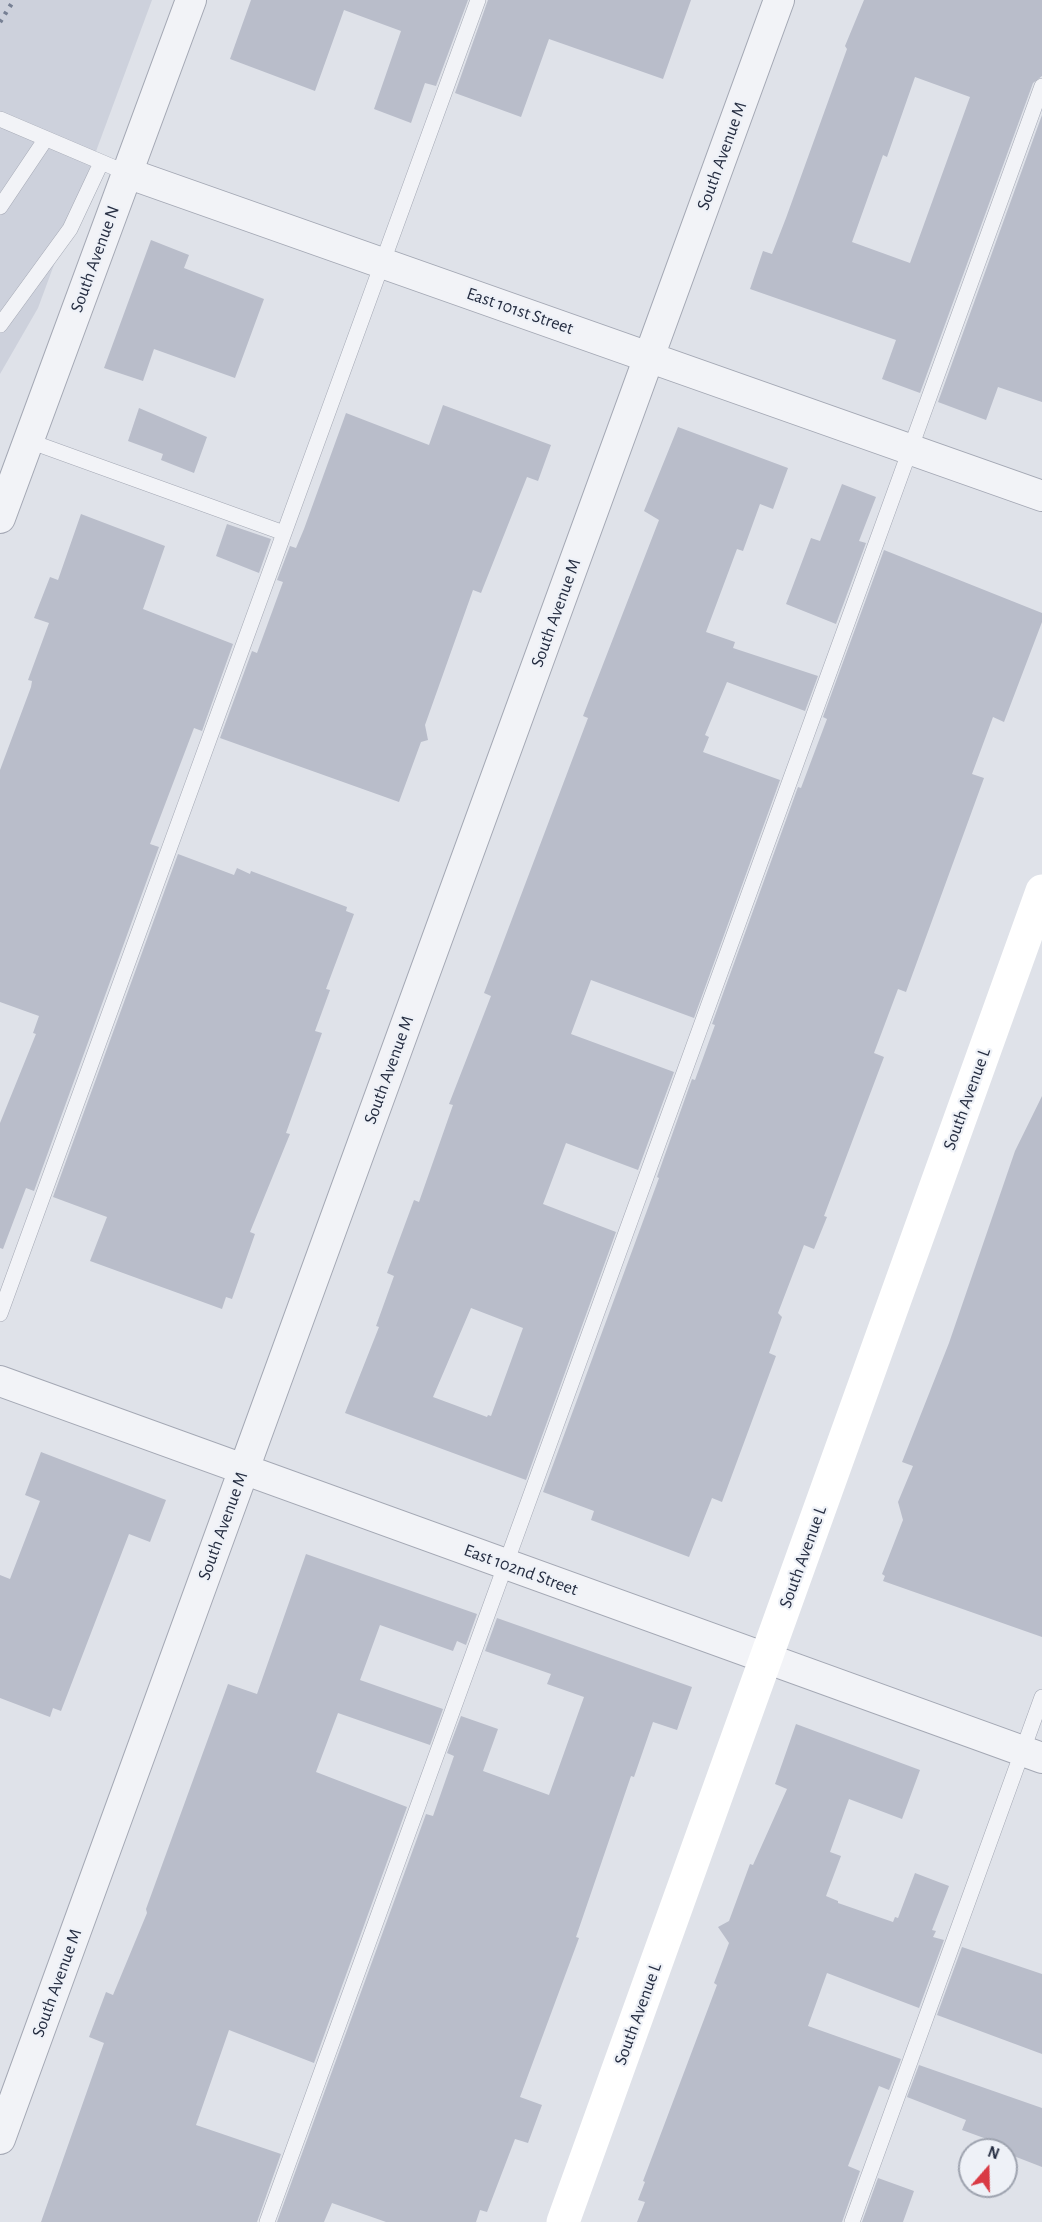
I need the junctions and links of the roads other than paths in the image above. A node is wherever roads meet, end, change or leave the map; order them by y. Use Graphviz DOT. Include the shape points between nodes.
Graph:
graph roads {
  1 [pos="190,0"];
  2 [pos="478,0"];
  3 [pos="779,0"];
  4 [pos="1042,86"];
  5 [pos="0,119"];
  6 [pos="45,140"];
  7 [pos="114,168"];
  8 [pos="0,207"];
  9 [pos="382,263"];
  10 [pos="0,325"];
  11 [pos="650,356"];
  12 [pos="28,441"];
  13 [pos="912,450"];
  14 [pos="1042,496"];
  15 [pos="0,518"];
  16 [pos="284,533"];
  17 [pos="1042,891"];
  18 [pos="0,1314"];
  19 [pos="0,1381"];
  20 [pos="244,1470"];
  21 [pos="506,1564"];
  22 [pos="766,1658"];
  23 [pos="1042,1697"];
  24 [pos="1032,1754"];
  25 [pos="0,2139"];
  26 [pos="267,2222"];
  27 [pos="562,2222"];
  28 [pos="852,2222"];
  1 -- 7 [label="street, South Avenue N"];
  2 -- 9 [label="lane"];
  3 -- 11 [label="street, South Avenue M"];
  4 -- 13 [label="lane"];
  5 -- 6 [label="lane, East 101st Street"];
  6 -- 7 [label="lane, East 101st Street"];
  6 -- 8 [label="lane"];
  7 -- 9 [label="street, East 101st Street"];
  7 -- 10 [label="lane"];
  7 -- 12 [label="street, South Avenue N"];
  9 -- 11 [label="street, East 101st Street"];
  9 -- 16 [label="lane"];
  11 -- 13 [label="street, East 101st Street"];
  11 -- 20 [label="street, South Avenue M"];
  12 -- 15 [label="street, South Avenue N"];
  12 -- 16 [label="lane"];
  13 -- 14 [label="street, East 101st Street"];
  13 -- 21 [label="lane"];
  16 -- 18 [label="lane"];
  17 -- 22 [label="street, South Avenue L"];
  19 -- 20 [label="street, East 102nd Street"];
  20 -- 21 [label="street, East 102nd Street"];
  20 -- 25 [label="street, South Avenue M"];
  21 -- 22 [label="street, East 102nd Street"];
  21 -- 26 [label="lane"];
  22 -- 24 [label="street, East 102nd Street"];
  22 -- 27 [label="street, South Avenue L"];
  23 -- 24 [label="lane"];
  24 -- 28 [label="lane"];
}
